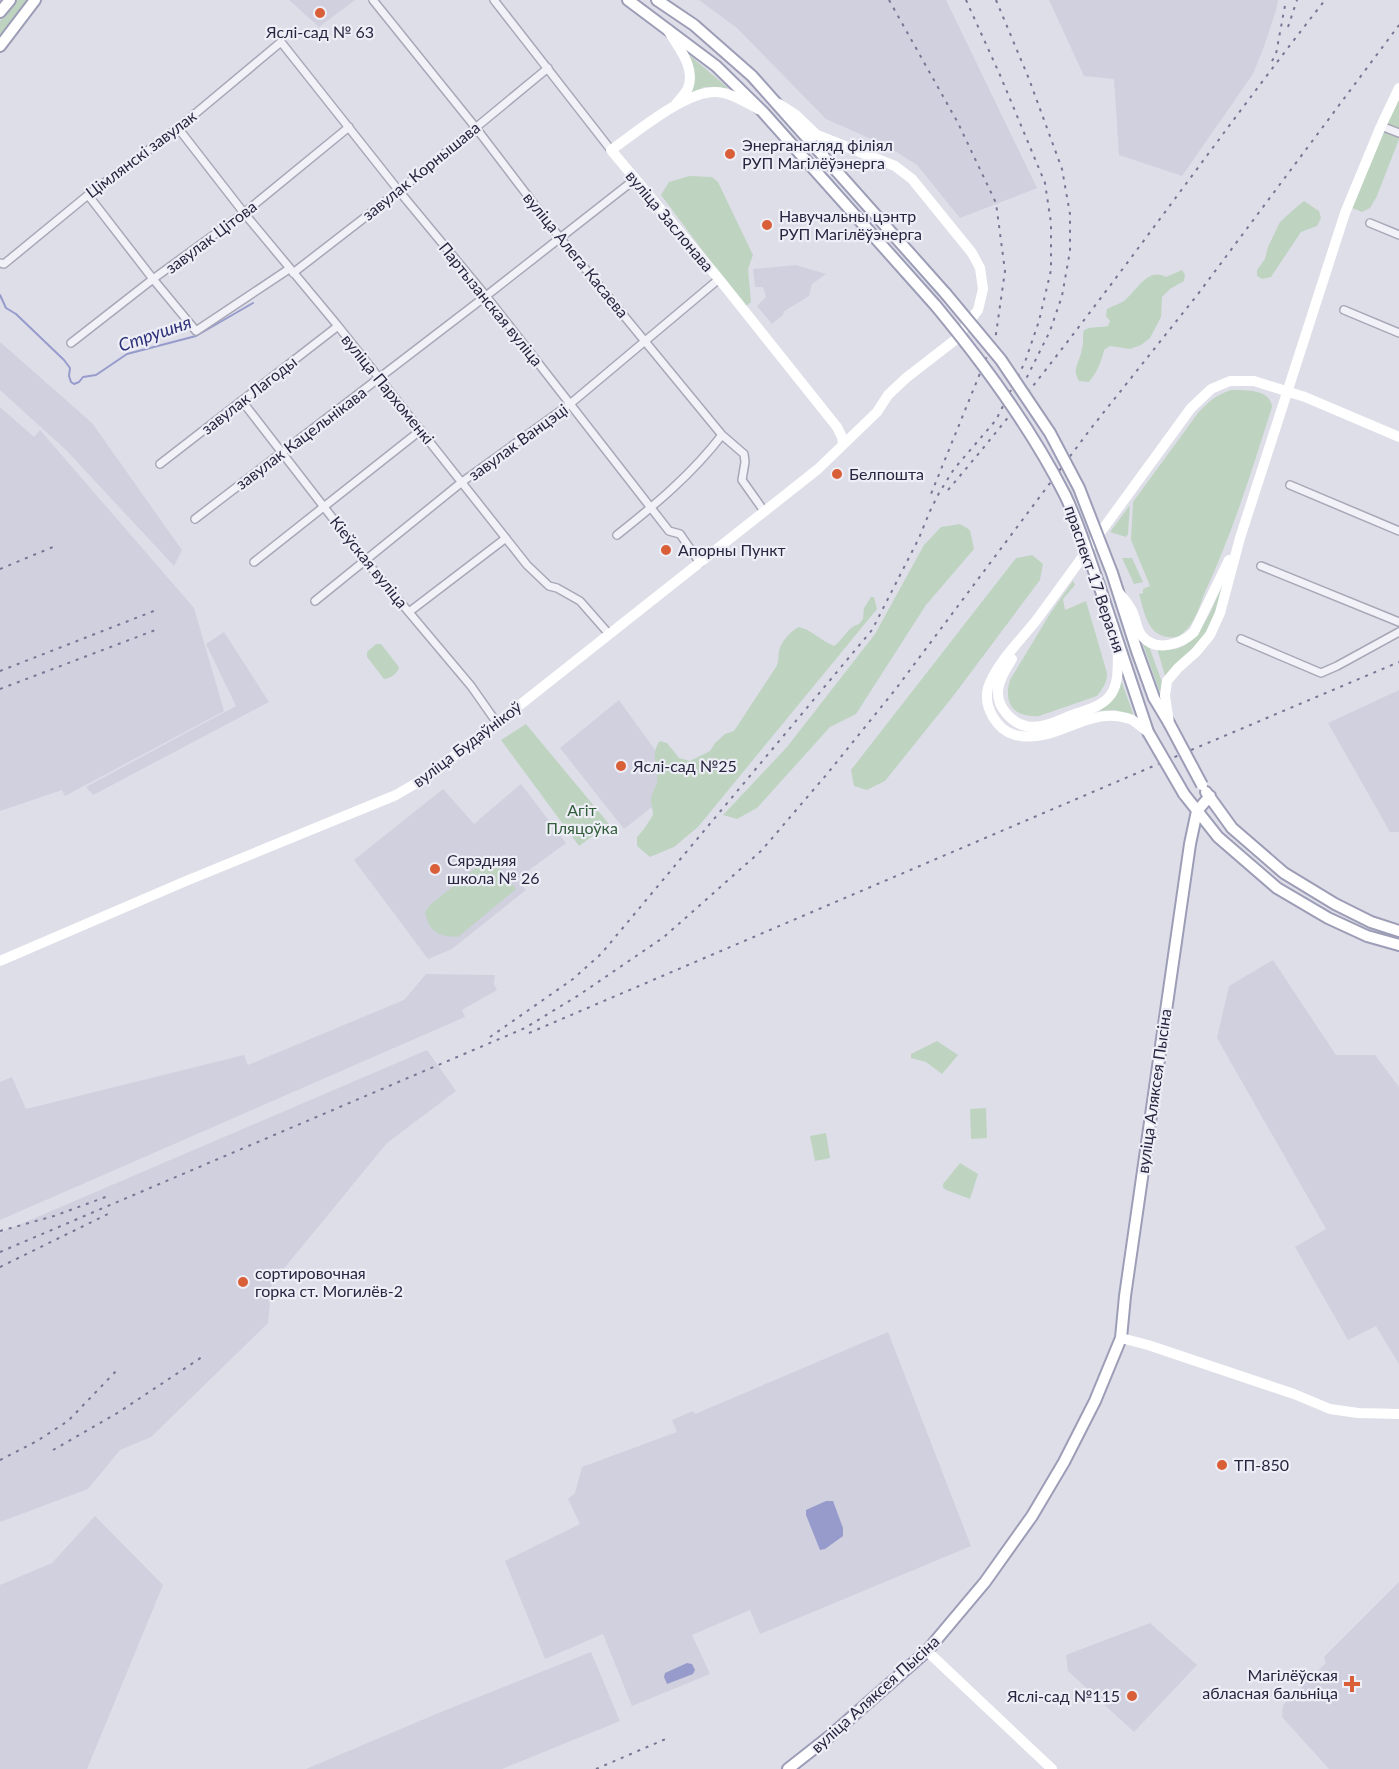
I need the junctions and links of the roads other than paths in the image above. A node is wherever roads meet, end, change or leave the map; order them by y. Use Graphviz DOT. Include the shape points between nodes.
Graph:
graph roads {
  1 [pos="10,0"];
  2 [pos="35,0"];
  3 [pos="373,0"];
  4 [pos="494,0"];
  5 [pos="628,0"];
  6 [pos="657,0"];
  7 [pos="0,12"];
  8 [pos="667,29"];
  9 [pos="281,42"];
  10 [pos="0,46"];
  11 [pos="548,68"];
  12 [pos="1399,88"];
  13 [pos="773,100"];
  14 [pos="674,106"];
  15 [pos="763,112"];
  16 [pos="1381,126"];
  17 [pos="349,127"];
  18 [pos="178,128"];
  19 [pos="476,128"];
  20 [pos="1399,133"];
  21 [pos="611,150"];
  22 [pos="634,180"];
  23 [pos="399,191"];
  24 [pos="88,195"];
  25 [pos="244,213"];
  26 [pos="1370,223"];
  27 [pos="1399,235"];
  28 [pos="560,238"];
  29 [pos="0,263"];
  30 [pos="291,271"];
  31 [pos="153,279"];
  32 [pos="719,279"];
  33 [pos="486,296"];
  34 [pos="1344,310"];
  35 [pos="338,326"];
  36 [pos="1399,333"];
  37 [pos="646,341"];
  38 [pos="71,343"];
  39 [pos="379,379"];
  40 [pos="1287,393"];
  41 [pos="242,401"];
  42 [pos="570,404"];
  43 [pos="421,430"];
  44 [pos="722,435"];
  45 [pos="1399,437"];
  46 [pos="843,444"];
  47 [pos="283,453"];
  48 [pos="160,464"];
  49 [pos="462,482"];
  50 [pos="1290,485"];
  51 [pos="324,505"];
  52 [pos="651,508"];
  53 [pos="764,511"];
  54 [pos="195,519"];
  55 [pos="1399,531"];
  56 [pos="617,535"];
  57 [pos="506,538"];
  58 [pos="1240,538"];
  59 [pos="365,560"];
  60 [pos="254,562"];
  61 [pos="700,563"];
  62 [pos="1261,566"];
  63 [pos="1119,593"];
  64 [pos="315,601"];
  65 [pos="409,612"];
  66 [pos="1399,621"];
  67 [pos="1399,632"];
  68 [pos="1027,633"];
  69 [pos="609,634"];
  70 [pos="1241,639"];
  71 [pos="1118,644"];
  72 [pos="497,723"];
  73 [pos="1169,723"];
  74 [pos="1148,732"];
  75 [pos="1210,796"];
  76 [pos="1197,811"];
  77 [pos="1218,837"];
  78 [pos="1190,844"];
  79 [pos="1399,931"];
  80 [pos="1399,945"];
  81 [pos="0,961"];
  82 [pos="1120,1338"];
  83 [pos="1399,1414"];
  84 [pos="927,1651"];
  85 [pos="788,1769"];
  86 [pos="1052,1769"];
  1 -- 7 [label="main road"];
  2 -- 10 [label="main road"];
  3 -- 19 [label="street, вуліца Алега Касаева"];
  4 -- 11 [label="street, вуліца Заслонава"];
  5 -- 8 [label="main road, праспект 17 Верасня"];
  6 -- 13 [label="main road, праспект 17 Верасня" via="752,76"];
  8 -- 14 [label="main road" via="690,72 688,88"];
  8 -- 15 [label="main road, праспект 17 Верасня" via="716,66"];
  9 -- 17 [label="street, Партызанская вуліца"];
  9 -- 18 [label="street, Цімлянскі завулак"];
  11 -- 19 [label="street, завулак Корнышава"];
  11 -- 21 [label="street, вуліца Заслонава"];
  12 -- 16 [label="main road"];
  13 -- 46 [label="main road, вуліца Будаўнікоў" via="817,135 895,166 912,179 980,268 983,289 978,310 956,340 888,394 877,412"];
  13 -- 63 [label="main road, праспект 17 Верасня, bridge" via="1001,360 1050,433 1079,488"];
  14 -- 15 [label="main road" via="716,92"];
  14 -- 21 [label="main road"];
  15 -- 71 [label="main road, праспект 17 Верасня, bridge" via="936,306 980,360 1035,439 1065,497"];
  16 -- 20 [label="street"];
  16 -- 40 [label="main road" via="1345,213"];
  17 -- 23 [label="street, Партызанская вуліца"];
  17 -- 25 [label="street, завулак Цітова"];
  18 -- 24 [label="street, Цімлянскі завулак"];
  18 -- 25 [label="street, вуліца Пархоменкі"];
  19 -- 23 [label="street, завулак Корнышава"];
  19 -- 28 [label="street, вуліца Алега Касаева"];
  21 -- 22 [label="main road, вуліца Заслонава"];
  22 -- 28 [label="street, завулак Кацельнікава"];
  22 -- 32 [label="main road, вуліца Заслонава"];
  23 -- 30 [label="street, завулак Корнышава"];
  23 -- 33 [label="street, Партызанская вуліца"];
  24 -- 29 [label="street, Цімлянскі завулак" via="4,264"];
  24 -- 31 [label="street"];
  25 -- 30 [label="street, вуліца Пархоменкі"];
  25 -- 31 [label="street, завулак Цітова"];
  26 -- 27 [label="street"];
  28 -- 33 [label="street, завулак Кацельнікава"];
  28 -- 37 [label="street, вуліца Алега Касаева"];
  30 -- 31 [label="street, завулак Корнышава" via="196,331"];
  30 -- 35 [label="street, вуліца Пархоменкі"];
  31 -- 38 [label="street, завулак Цітова"];
  32 -- 37 [label="street, завулак Ванцэці"];
  32 -- 46 [label="main road, вуліца Заслонава" via="837,427"];
  33 -- 39 [label="street, завулак Кацельнікава"];
  33 -- 42 [label="street, Партызанская вуліца"];
  34 -- 36 [label="street"];
  35 -- 39 [label="street, вуліца Пархоменкі"];
  35 -- 41 [label="street, завулак Лагоды"];
  37 -- 42 [label="street, завулак Ванцэці"];
  37 -- 44 [label="street, вуліца Алега Касаева"];
  39 -- 43 [label="street, вуліца Пархоменкі"];
  39 -- 47 [label="street, завулак Кацельнікава"];
  40 -- 45 [label="main road"];
  40 -- 58 [label="main road"];
  40 -- 68 [label="main road" via="1254,381 1230,381 1210,389 1191,408"];
  41 -- 47 [label="street, Кіеўская вуліца"];
  41 -- 48 [label="street, завулак Лагоды"];
  42 -- 49 [label="street, завулак Ванцэці"];
  42 -- 52 [label="street, Партызанская вуліца"];
  43 -- 49 [label="street, вуліца Пархоменкі"];
  43 -- 51 [label="street"];
  44 -- 52 [label="street" via="702,460"];
  44 -- 53 [label="street, вуліца Алега Касаева" via="744,454 742,480"];
  46 -- 53 [label="main road, вуліца Будаўнікоў"];
  47 -- 51 [label="street, Кіеўская вуліца"];
  47 -- 54 [label="street, завулак Кацельнікава"];
  49 -- 57 [label="street, вуліца Пархоменкі"];
  49 -- 59 [label="street, завулак Ванцэці"];
  50 -- 55 [label="street"];
  51 -- 59 [label="street, Кіеўская вуліца"];
  51 -- 60 [label="street"];
  52 -- 56 [label="street"];
  52 -- 61 [label="street, Партызанская вуліца" via="669,531 680,534"];
  53 -- 61 [label="main road, вуліца Будаўнікоў"];
  57 -- 65 [label="street"];
  57 -- 69 [label="street, вуліца Пархоменкі" via="536,576 580,601"];
  58 -- 63 [label="main road" via="1194,632 1185,640 1168,645 1148,640 1141,635 1131,608"];
  58 -- 73 [label="main road" via="1220,613 1210,635 1167,681"];
  59 -- 64 [label="street, завулак Ванцэці"];
  59 -- 65 [label="street, Кіеўская вуліца"];
  61 -- 69 [label="main road, вуліца Будаўнікоў"];
  62 -- 66 [label="street"];
  63 -- 73 [label="main road, праспект 17 Верасня" via="1151,688"];
  65 -- 72 [label="street, Кіеўская вуліца"];
  67 -- 70 [label="street" via="1321,674"];
  68 -- 71 [label="main road" via="1002,675 998,693 1010,718 1027,727 1044,726 1108,699 1117,678"];
  68 -- 74 [label="main road" via="994,673 987,691 989,709 998,724 1012,734 1029,737 1110,715 1132,719"];
  69 -- 72 [label="main road, вуліца Будаўнікоў"];
  71 -- 74 [label="main road, праспект 17 Верасня"];
  72 -- 81 [label="main road, вуліца Будаўнікоў" via="396,795"];
  73 -- 75 [label="main road, праспект 17 Верасня, bridge"];
  74 -- 76 [label="main road, праспект 17 Верасня, bridge"];
  75 -- 76 [label="main road, вуліца Аляксея Пысіна"];
  75 -- 79 [label="main road, праспект 17 Верасня" via="1232,828 1284,873 1335,904"];
  76 -- 77 [label="main road, праспект 17 Верасня"];
  76 -- 78 [label="main road, вуліца Аляксея Пысіна"];
  77 -- 78 [label="main road" via="1205,832 1197,834"];
  77 -- 80 [label="main road, праспект 17 Верасня" via="1287,894 1367,936"];
  78 -- 82 [label="main road, вуліца Аляксея Пысіна"];
  82 -- 83 [label="main road" via="1330,1409"];
  82 -- 84 [label="main road, вуліца Аляксея Пысіна" via="1064,1462 1032,1516 985,1582"];
  84 -- 85 [label="main road, вуліца Аляксея Пысіна"];
  84 -- 86 [label="main road"];
}
